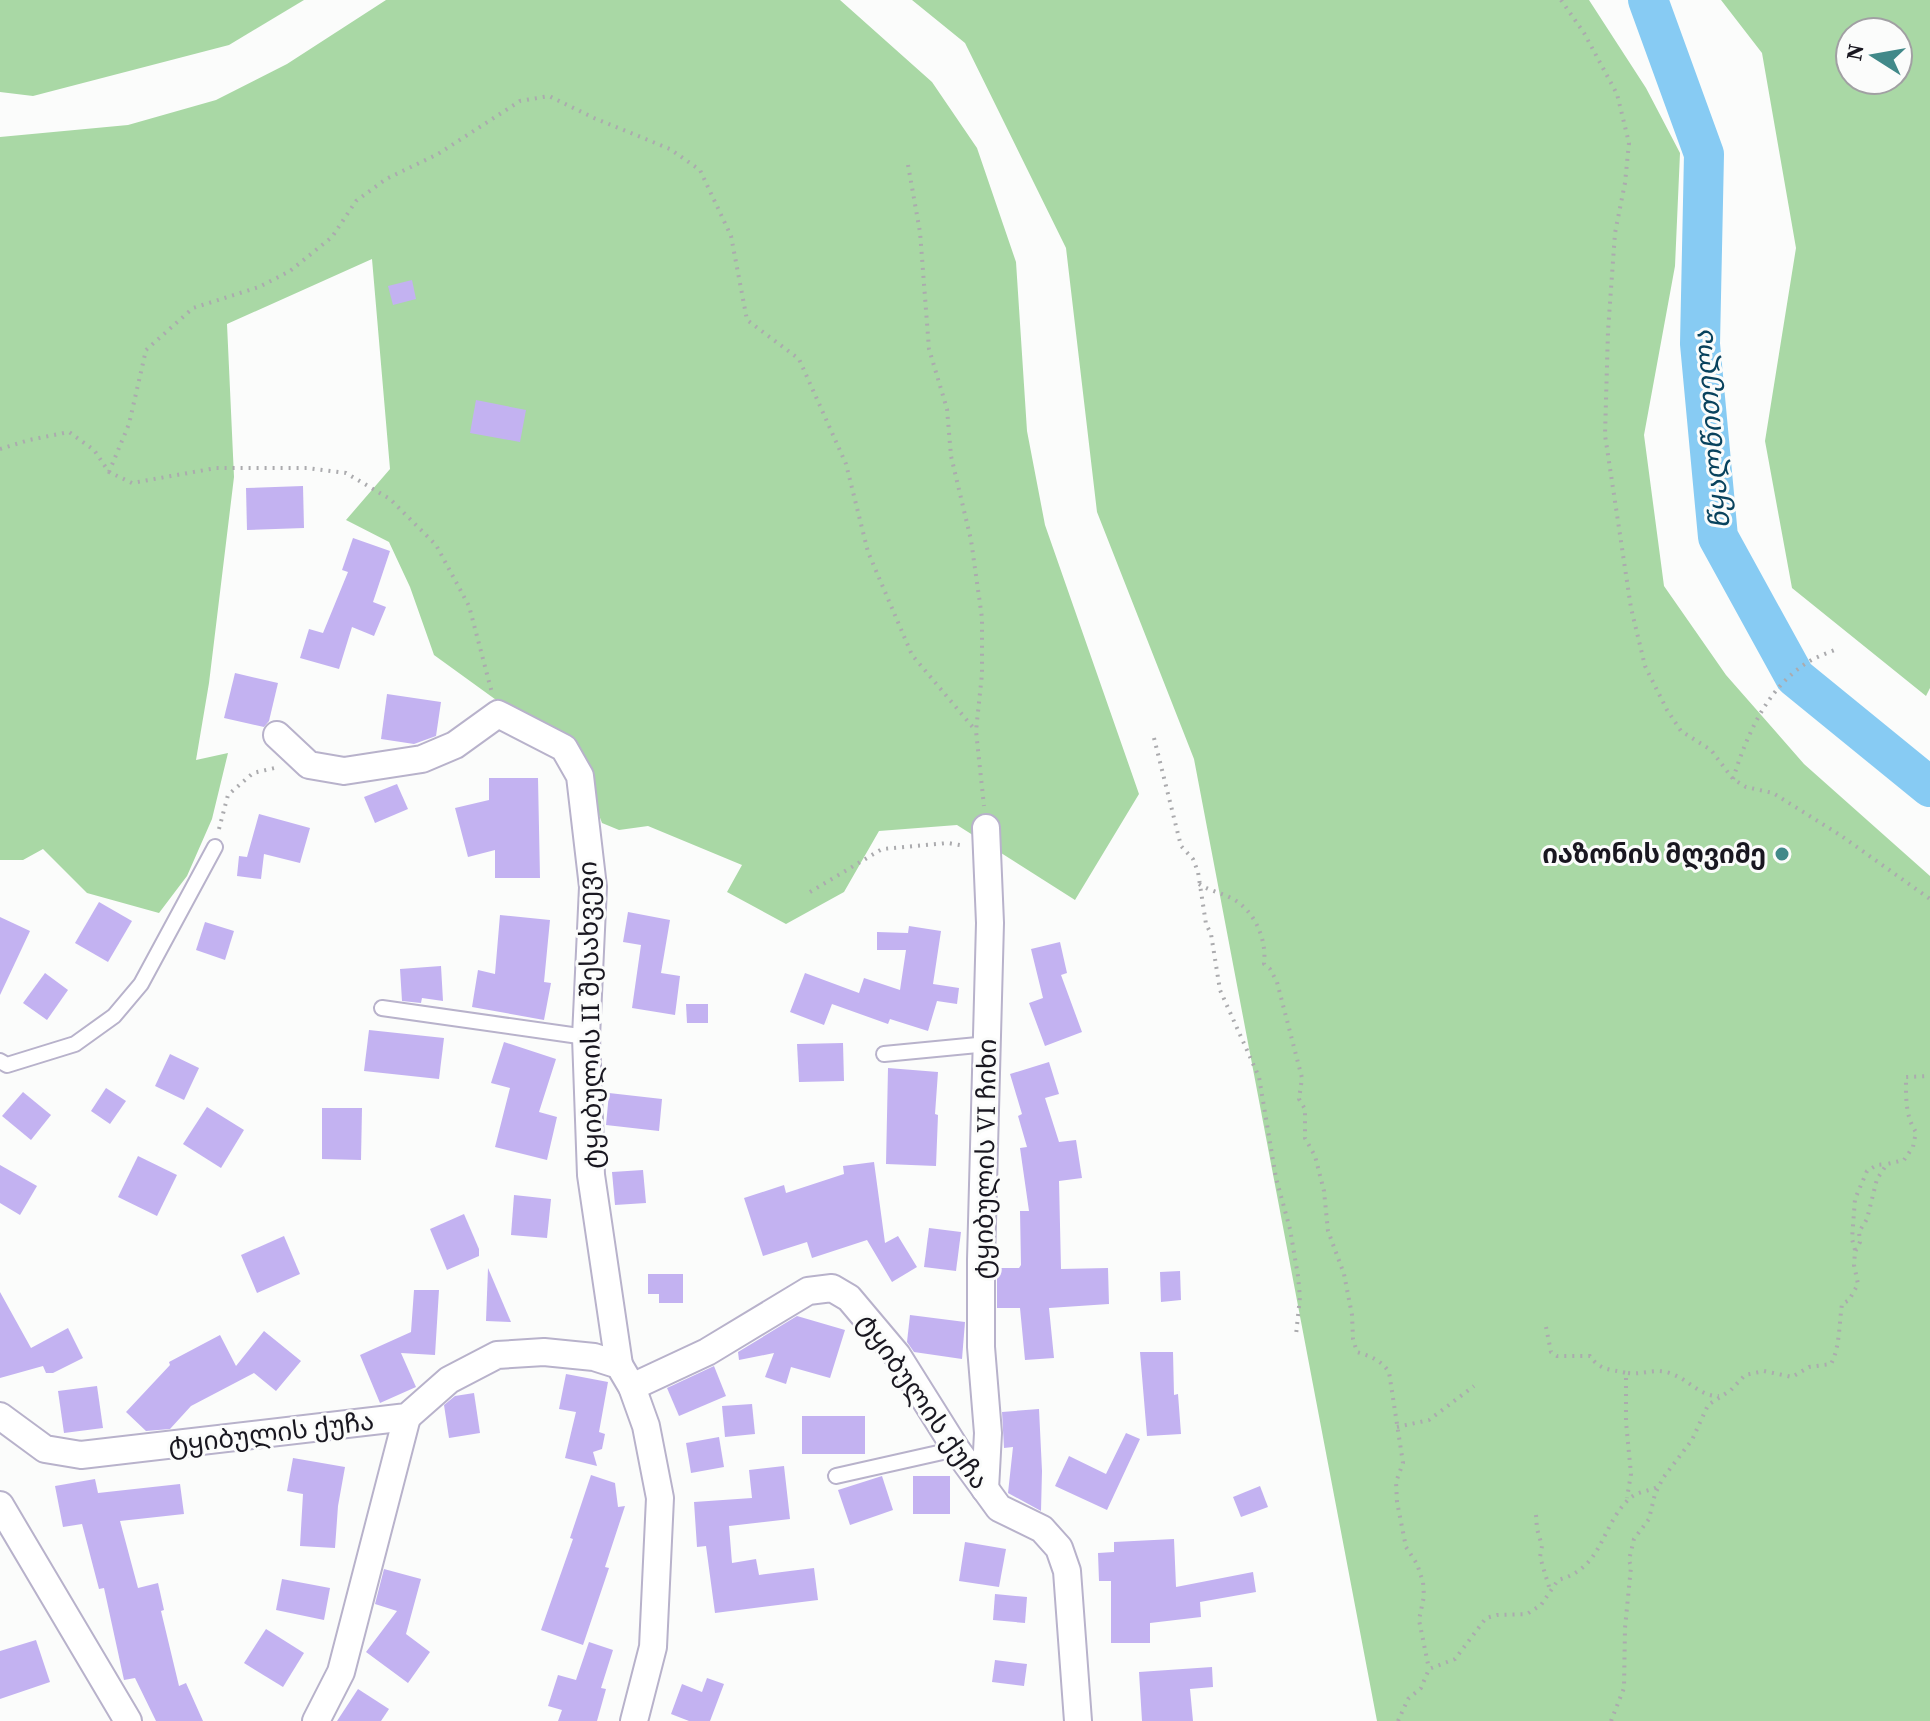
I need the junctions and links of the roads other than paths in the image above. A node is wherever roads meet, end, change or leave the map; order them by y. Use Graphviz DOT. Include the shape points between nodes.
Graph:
graph roads {
  1 [pos="277,735"];
  2 [pos="986,839"];
  3 [pos="215,847"];
  4 [pos="382,1008"];
  5 [pos="586,1037"];
  6 [pos="988,1044"];
  7 [pos="884,1054"];
  8 [pos="0,1061"];
  9 [pos="626,1376"];
  10 [pos="0,1416"];
  11 [pos="407,1417"];
  12 [pos="956,1449"];
  13 [pos="836,1476"];
  14 [pos="985,1489"];
  15 [pos="0,1505"];
  16 [pos="128,1721"];
  17 [pos="316,1721"];
  18 [pos="634,1721"];
  19 [pos="1078,1721"];
  1 -- 5 [label="street, ტყიბულის II შესახვევი" via="309,765 344,771 422,759 455,745 498,714 564,748 580,776 593,887"];
  2 -- 6 [label="street, ტყიბულის VI ჩიხი"];
  3 -- 8 [label="lane" via="141,984 114,1016 75,1044 7,1065"];
  4 -- 5 [label="lane"];
  5 -- 9 [label="street, ტყიბულის II შესახვევი" via="591,1175"];
  6 -- 7 [label="lane"];
  6 -- 14 [label="street, ტყიბულის VI ჩიხი" via="981,1260"];
  9 -- 11 [label="street, ტყიბულის ქუჩა" via="594,1357 497,1355 449,1380"];
  9 -- 12 [label="street, ტყიბულის ქუჩა" via="707,1352 808,1291 832,1288 849,1298 897,1355"];
  9 -- 18 [label="street, ტყიბულის II შესახვევი" via="646,1426 660,1498 653,1647"];
  10 -- 11 [label="street, ტყიბულის ქუჩა" via="45,1449 81,1455"];
  11 -- 17 [label="street" via="341,1672"];
  12 -- 13 [label="lane"];
  12 -- 14 [label="street, ტყიბულის ქუჩა"];
  14 -- 19 [label="street, ტყიბულის ქუჩა" via="999,1508 1042,1529 1059,1548 1067,1571"];
  15 -- 16 [label="street"];
}
